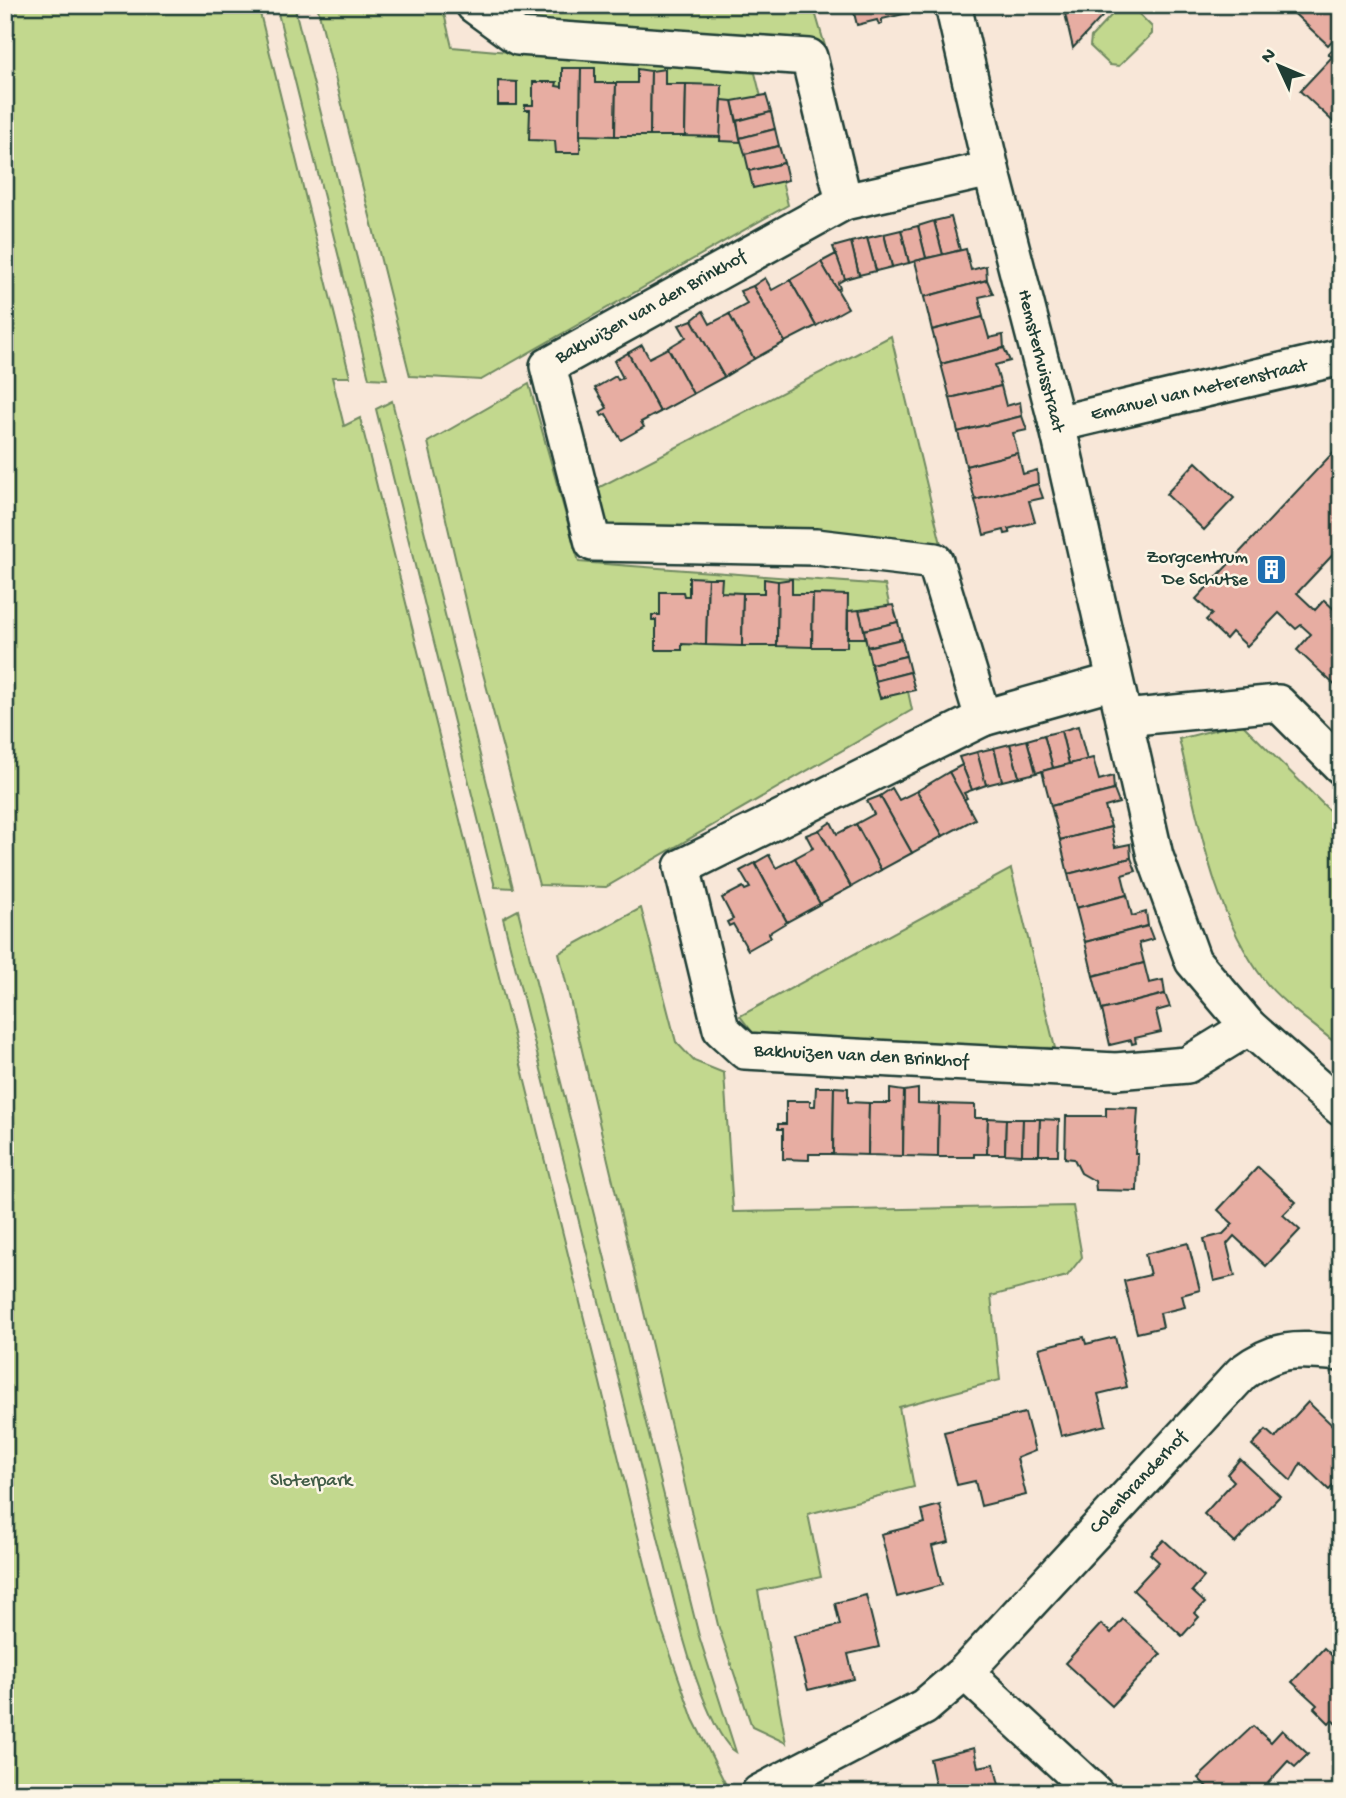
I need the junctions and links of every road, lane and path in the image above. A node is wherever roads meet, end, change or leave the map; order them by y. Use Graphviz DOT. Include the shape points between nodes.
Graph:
graph roads {
  1 [pos="474,5"];
  2 [pos="953,5"];
  3 [pos="991,169"];
  4 [pos="844,202"];
  5 [pos="1341,357"];
  6 [pos="1057,424"];
  7 [pos="1114,681"];
  8 [pos="983,718"];
  9 [pos="1124,718"];
  10 [pos="1341,766"];
  11 [pos="1249,1027"];
  12 [pos="1341,1108"];
  13 [pos="1341,1353"];
  14 [pos="965,1672"];
  15 [pos="759,1793"];
  16 [pos="1095,1793"];
  1 -- 4 [label="street" via="518,37 809,57"];
  2 -- 3 [label="street, Hemsterhuisstraat"];
  3 -- 4 [label="street, Bakhuizen van den Brinkhof"];
  3 -- 6 [label="street, Hemsterhuisstraat"];
  4 -- 8 [label="street, Bakhuizen van den Brinkhof" via="548,366 593,543 816,547 935,561"];
  5 -- 6 [label="street, Emanuel van Meterenstraat"];
  6 -- 7 [label="street, Hemsterhuisstraat"];
  7 -- 8 [label="street, Bakhuizen van den Brinkhof"];
  7 -- 9 [label="street, Hemsterhuisstraat"];
  8 -- 11 [label="street, Bakhuizen van den Brinkhof" via="682,867 721,1029 745,1051 1116,1071 1187,1065"];
  9 -- 10 [label="street" via="1278,704"];
  9 -- 11 [label="street, Hemsterhuisstraat" via="1155,856 1193,961"];
  11 -- 12 [label="street, Hemsterhuisstraat"];
  13 -- 14 [label="street, Colenbranderhof" via="1286,1350 1264,1356 1241,1373"];
  14 -- 15 [label="street, Colenbranderhof" via="924,1707"];
  14 -- 16 [label="street"];
}
